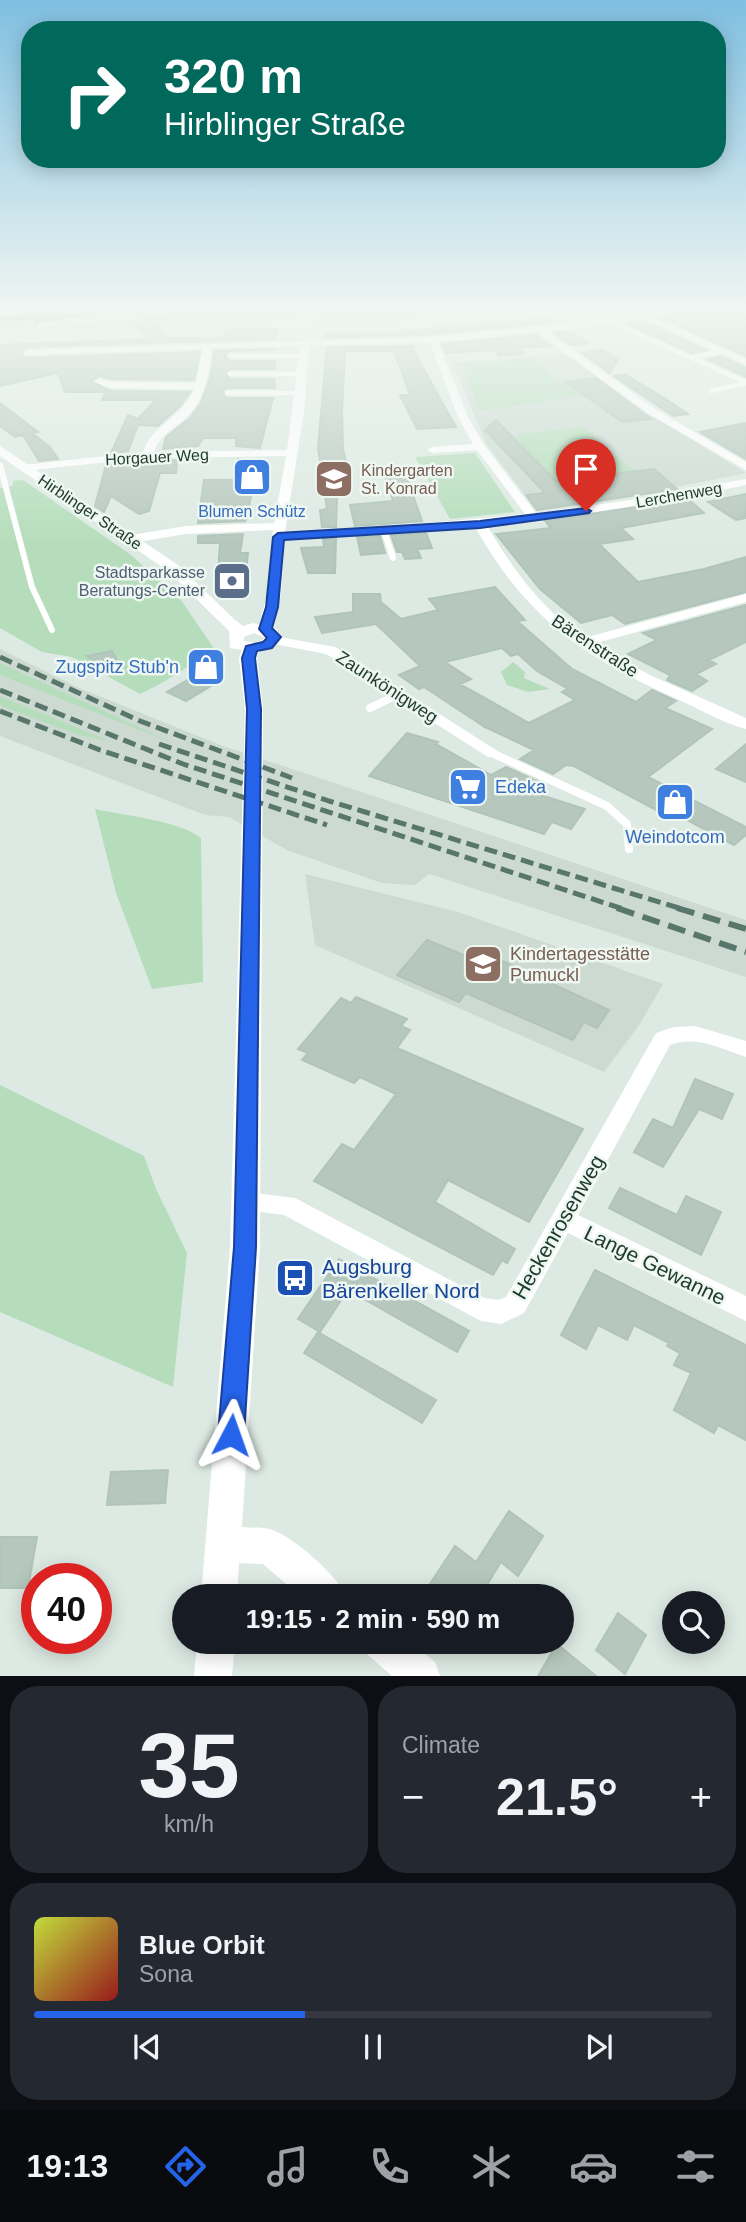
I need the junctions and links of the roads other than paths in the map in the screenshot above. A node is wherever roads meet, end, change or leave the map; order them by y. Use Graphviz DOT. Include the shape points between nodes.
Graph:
graph roads {
  1 [pos="197,388"];
  2 [pos="304,388"];
  3 [pos="452,388"];
  4 [pos="620,388"];
  5 [pos="723,388"];
  6 [pos="711,391"];
  7 [pos="226,393"];
  8 [pos="303,393"];
  9 [pos="480,447"];
  10 [pos="432,450"];
  11 [pos="292,453"];
  12 [pos="148,455"];
  13 [pos="2,458"];
  14 [pos="746,467"];
  15 [pos="23,468"];
  16 [pos="746,482"];
  17 [pos="534,518"];
  18 [pos="480,524"];
  19 [pos="279,531"];
  20 [pos="384,531"];
  21 [pos="131,539"];
  22 [pos="393,558"];
  23 [pos="746,598"];
  24 [pos="52,630"];
  25 [pos="240,631"];
  26 [pos="269,635"];
  27 [pos="584,642"];
  28 [pos="251,649"];
  29 [pos="397,695"];
  30 [pos="370,708"];
  31 [pos="746,724"];
  32 [pos="494,754"];
  33 [pos="629,849"];
  34 [pos="746,1049"];
  35 [pos="246,1202"];
  36 [pos="565,1220"];
  37 [pos="746,1310"];
  38 [pos="224,1544"];
  39 [pos="220,1584"];
  40 [pos="314,1584"];
  41 [pos="215,1654"];
  42 [pos="395,1654"];
  43 [pos="213,1676"];
  44 [pos="421,1676"];
  1 -- 12 [label="street" via="190,408 148,449"];
  2 -- 8 [label="street"];
  3 -- 9 [label="street"];
  4 -- 14 [label="street"];
  5 -- 6 [label="lane"];
  7 -- 8 [label="lane"];
  8 -- 11 [label="street"];
  9 -- 10 [label="street"];
  9 -- 17 [label="street"];
  11 -- 12 [label="street, Horgauer Weg"];
  11 -- 19 [label="street"];
  12 -- 15 [label="street, Horgauer Weg"];
  13 -- 15 [label="street, Hirblinger Straße"];
  13 -- 24 [label="lane" via="32,587"];
  15 -- 21 [label="street, Hirblinger Straße"];
  16 -- 17 [label="street, Lerchenweg"];
  17 -- 18 [label="street, Lerchenweg"];
  18 -- 20 [label="street, Lerchenweg"];
  18 -- 27 [label="street, Bärenstraße" via="531,598 552,620"];
  19 -- 20 [label="street, Lerchenweg"];
  19 -- 21 [label="street, Lerchenweg" via="186,530"];
  19 -- 26 [label="street"];
  20 -- 22 [label="lane"];
  21 -- 25 [label="street, Hirblinger Straße" via="187,579"];
  23 -- 27 [label="street"];
  25 -- 26 [label="street"];
  25 -- 28 [label="street, Hirblinger Straße" via="234,641"];
  26 -- 28 [label="street" via="268,646"];
  26 -- 29 [label="street, Zaunkönigweg" via="330,650"];
  27 -- 31 [label="street, Bärenstraße" via="652,681"];
  28 -- 35 [label="street" via="254,709"];
  29 -- 30 [label="lane"];
  29 -- 32 [label="street, Zaunkönigweg"];
  32 -- 33 [label="lane" via="607,806 627,824"];
  34 -- 36 [label="street, Heckenrosenweg" via="694,1031 663,1039"];
  35 -- 36 [label="street, Heckenrosenweg" via="287,1205 481,1309 501,1312 515,1305"];
  35 -- 38 [label="street"];
  36 -- 37 [label="street, Lange Gewanne"];
  38 -- 39 [label="street"];
  38 -- 40 [label="street" via="270,1547"];
  41 -- 43 [label="street"];
  42 -- 44 [label="street"];
}
